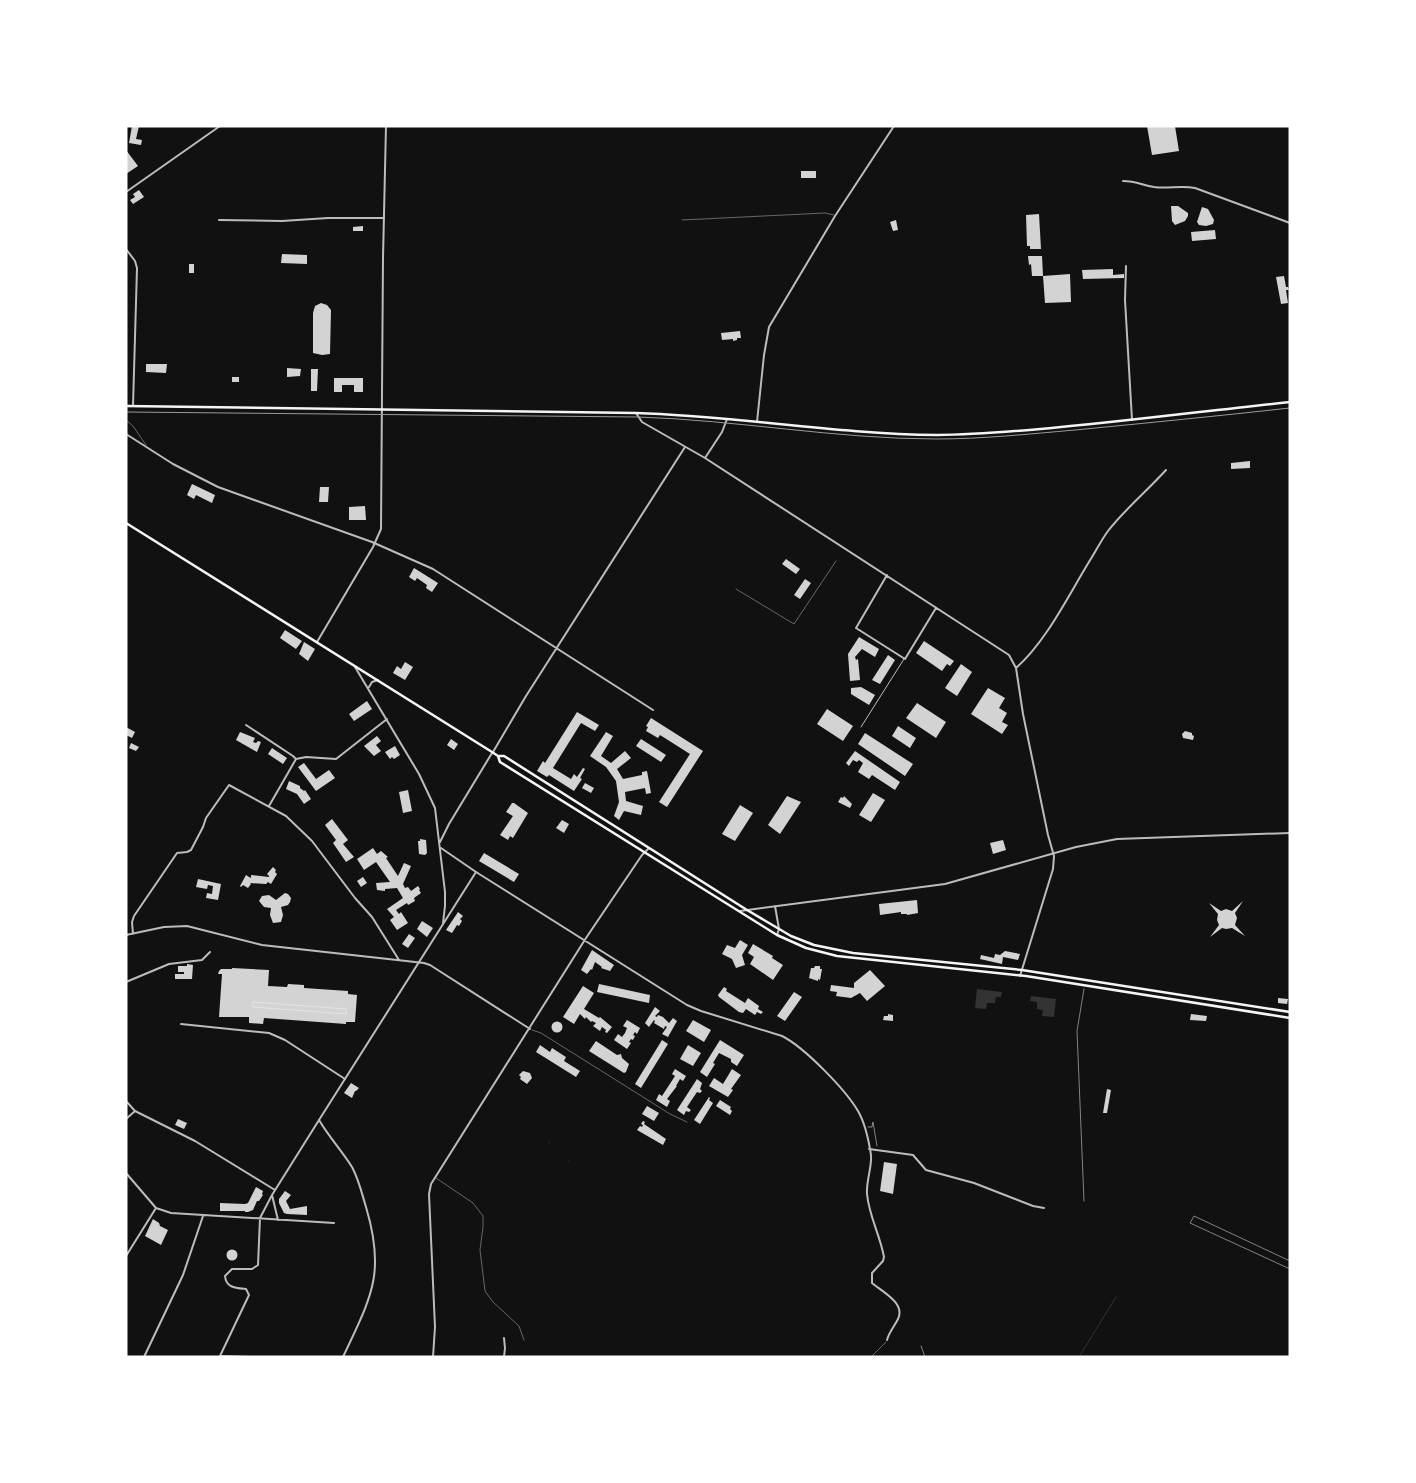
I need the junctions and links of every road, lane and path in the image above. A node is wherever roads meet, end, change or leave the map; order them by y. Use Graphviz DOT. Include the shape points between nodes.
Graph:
graph roads {
  1 [pos="220,126"];
  2 [pos="386,126"];
  3 [pos="894,126"];
  4 [pos="1123,181"];
  5 [pos="126,192"];
  6 [pos="835,216"];
  7 [pos="384,218"];
  8 [pos="219,220"];
  9 [pos="682,220"];
  10 [pos="1290,223"];
  11 [pos="126,249"];
  12 [pos="1126,266"];
  13 [pos="1290,402"];
  14 [pos="126,406"];
  15 [pos="133,406"];
  16 [pos="382,409"];
  17 [pos="636,413"];
  18 [pos="727,418"];
  19 [pos="126,420"];
  20 [pos="1132,420"];
  21 [pos="757,422"];
  22 [pos="126,434"];
  23 [pos="146,446"];
  24 [pos="685,448"];
  25 [pos="705,458"];
  26 [pos="1166,470"];
  27 [pos="126,523"];
  28 [pos="375,543"];
  29 [pos="836,561"];
  30 [pos="887,575"];
  31 [pos="736,589"];
  32 [pos="937,608"];
  33 [pos="317,642"];
  34 [pos="556,648"];
  35 [pos="905,658"];
  36 [pos="353,664"];
  37 [pos="1016,668"];
  38 [pos="379,680"];
  39 [pos="369,690"];
  40 [pos="654,710"];
  41 [pos="386,719"];
  42 [pos="246,725"];
  43 [pos="861,727"];
  44 [pos="492,752"];
  45 [pos="498,756"];
  46 [pos="296,759"];
  47 [pos="269,806"];
  48 [pos="1290,833"];
  49 [pos="440,842"];
  50 [pos="441,848"];
  51 [pos="649,848"];
  52 [pos="645,852"];
  53 [pos="1054,853"];
  54 [pos="476,872"];
  55 [pos="776,906"];
  56 [pos="747,910"];
  57 [pos="740,912"];
  58 [pos="442,925"];
  59 [pos="779,929"];
  60 [pos="134,934"];
  61 [pos="126,935"];
  62 [pos="777,935"];
  63 [pos="585,941"];
  64 [pos="210,952"];
  65 [pos="399,960"];
  66 [pos="419,962"];
  67 [pos="1022,970"];
  68 [pos="1020,976"];
  69 [pos="126,982"];
  70 [pos="1084,990"];
  71 [pos="1188,997"];
  72 [pos="1188,1002"];
  73 [pos="253,1007"];
  74 [pos="1290,1012"];
  75 [pos="1290,1018"];
  76 [pos="181,1024"];
  77 [pos="530,1029"];
  78 [pos="345,1078"];
  79 [pos="126,1101"];
  80 [pos="135,1111"];
  81 [pos="126,1119"];
  82 [pos="319,1120"];
  83 [pos="687,1122"];
  84 [pos="864,1127"];
  85 [pos="869,1149"];
  86 [pos="878,1150"];
  87 [pos="126,1173"];
  88 [pos="434,1177"];
  89 [pos="275,1190"];
  90 [pos="272,1195"];
  91 [pos="1084,1202"];
  92 [pos="156,1208"];
  93 [pos="1044,1208"];
  94 [pos="202,1216"];
  95 [pos="260,1218"];
  96 [pos="278,1220"];
  97 [pos="334,1223"];
  98 [pos="126,1256"];
  99 [pos="1290,1261"];
  100 [pos="1290,1269"];
  101 [pos="504,1338"];
  102 [pos="524,1340"];
  103 [pos="887,1340"];
  104 [pos="921,1346"];
  105 [pos="144,1357"];
  106 [pos="252,1357"];
  107 [pos="343,1357"];
  108 [pos="433,1357"];
  109 [pos="504,1357"];
  110 [pos="871,1357"];
  111 [pos="925,1357"];
  1 -- 5 [label="street"];
  2 -- 7 [label="street"];
  3 -- 6 [label="street"];
  4 -- 10 [label="street" via="1155,187 1195,188"];
  6 -- 9 [label="lane" via="826,213"];
  6 -- 21 [label="street" via="769,327"];
  7 -- 8 [label="street"];
  7 -- 16 [label="street"];
  11 -- 15 [label="street" via="137,268"];
  12 -- 20 [label="street"];
  13 -- 20 [label="main road"];
  14 -- 15 [label="main road"];
  15 -- 16 [label="main road"];
  16 -- 17 [label="main road"];
  16 -- 28 [label="street" via="381,529"];
  17 -- 18 [label="main road"];
  17 -- 24 [label="street" via="642,422"];
  18 -- 21 [label="main road"];
  18 -- 25 [label="street" via="724,429"];
  19 -- 23 [label="lane"];
  20 -- 21 [label="main road" via="946,435 861,432"];
  22 -- 23 [label="street"];
  23 -- 28 [label="street" via="218,487"];
  24 -- 25 [label="street"];
  24 -- 34 [label="street"];
  25 -- 30 [label="street"];
  26 -- 37 [label="street" via="1107,532 1045,634"];
  27 -- 33 [label="main road"];
  28 -- 33 [label="street"];
  28 -- 34 [label="street" via="434,568"];
  29 -- 31 [label="lane" via="794,624"];
  30 -- 32 [label="street"];
  30 -- 35 [label="street" via="856,628"];
  32 -- 35 [label="street"];
  32 -- 37 [label="street" via="1008,655"];
  33 -- 36 [label="main road"];
  34 -- 40 [label="street"];
  34 -- 44 [label="street"];
  35 -- 43 [label="street"];
  36 -- 38 [label="main road"];
  36 -- 39 [label="street"];
  37 -- 53 [label="street" via="1042,811"];
  38 -- 39 [label="street" via="370,683"];
  38 -- 44 [label="main road"];
  39 -- 41 [label="street"];
  41 -- 46 [label="street" via="336,759"];
  41 -- 49 [label="street" via="430,795"];
  42 -- 46 [label="street"];
  44 -- 45 [label="main road"];
  44 -- 49 [label="street"];
  45 -- 51 [label="main road" via="504,756"];
  45 -- 52 [label="main road" via="500,762"];
  46 -- 47 [label="street"];
  47 -- 60 [label="street" via="228,785 206,818 191,850 177,853 134,916"];
  47 -- 65 [label="street" via="286,816 312,841 372,917"];
  48 -- 53 [label="street" via="1117,839"];
  49 -- 50 [label="street"];
  50 -- 54 [label="street"];
  50 -- 58 [label="street" via="445,906"];
  51 -- 52 [label="street"];
  51 -- 56 [label="main road"];
  52 -- 57 [label="main road"];
  52 -- 63 [label="street"];
  53 -- 55 [label="street" via="945,884"];
  53 -- 67 [label="street" via="1054,863"];
  54 -- 58 [label="street"];
  54 -- 63 [label="street"];
  55 -- 56 [label="street"];
  55 -- 59 [label="street"];
  56 -- 57 [label="street"];
  56 -- 59 [label="main road"];
  57 -- 62 [label="main road"];
  58 -- 66 [label="street"];
  59 -- 62 [label="street"];
  59 -- 67 [label="main road" via="808,943 838,951"];
  60 -- 61 [label="street"];
  60 -- 65 [label="street" via="187,926 262,945"];
  62 -- 68 [label="main road" via="806,948 837,956"];
  63 -- 77 [label="street"];
  63 -- 84 [label="street" via="687,1005 782,1036 797,1044 852,1103"];
  64 -- 69 [label="street" via="202,960 169,964"];
  65 -- 66 [label="street"];
  66 -- 77 [label="street" via="430,965"];
  66 -- 78 [label="street"];
  67 -- 68 [label="street"];
  67 -- 71 [label="main road"];
  68 -- 72 [label="main road"];
  70 -- 91 [label="path" via="1077,1031"];
  71 -- 72 [label="main road"];
  71 -- 74 [label="main road"];
  72 -- 75 [label="main road"];
  73 -- 73 [label="path" via="346,1014 346,1009 253,1002"];
  76 -- 78 [label="street" via="269,1033"];
  77 -- 83 [label="lane" via="542,1033"];
  77 -- 88 [label="street"];
  78 -- 82 [label="street"];
  79 -- 80 [label="street"];
  80 -- 81 [label="street"];
  80 -- 89 [label="street" via="195,1141"];
  82 -- 89 [label="street"];
  82 -- 107 [label="street" via="356,1175 375,1246 376,1269 370,1295"];
  84 -- 85 [label="street"];
  84 -- 86 [label="path" via="872,1127 873,1122"];
  85 -- 86 [label="street"];
  85 -- 103 [label="street" via="868,1199 884,1257 872,1273 872,1283 900,1309"];
  86 -- 93 [label="street" via="913,1155 926,1170"];
  87 -- 92 [label="street"];
  88 -- 102 [label="lane" via="473,1203 483,1216 480,1250 485,1291 519,1326"];
  88 -- 108 [label="street" via="429,1194 435,1316"];
  89 -- 90 [label="street"];
  90 -- 95 [label="street"];
  90 -- 96 [label="street"];
  92 -- 94 [label="street"];
  92 -- 98 [label="street"];
  94 -- 95 [label="street"];
  94 -- 105 [label="street" via="183,1275"];
  95 -- 96 [label="street"];
  95 -- 106 [label="street" via="258,1266 232,1269 225,1276 226,1283 246,1289 249,1295 220,1356"];
  96 -- 97 [label="street"];
  99 -- 100 [label="path" via="1194,1216 1190,1223"];
  101 -- 109 [label="street"];
  103 -- 110 [label="lane"];
  104 -- 111 [label="path"];
}
